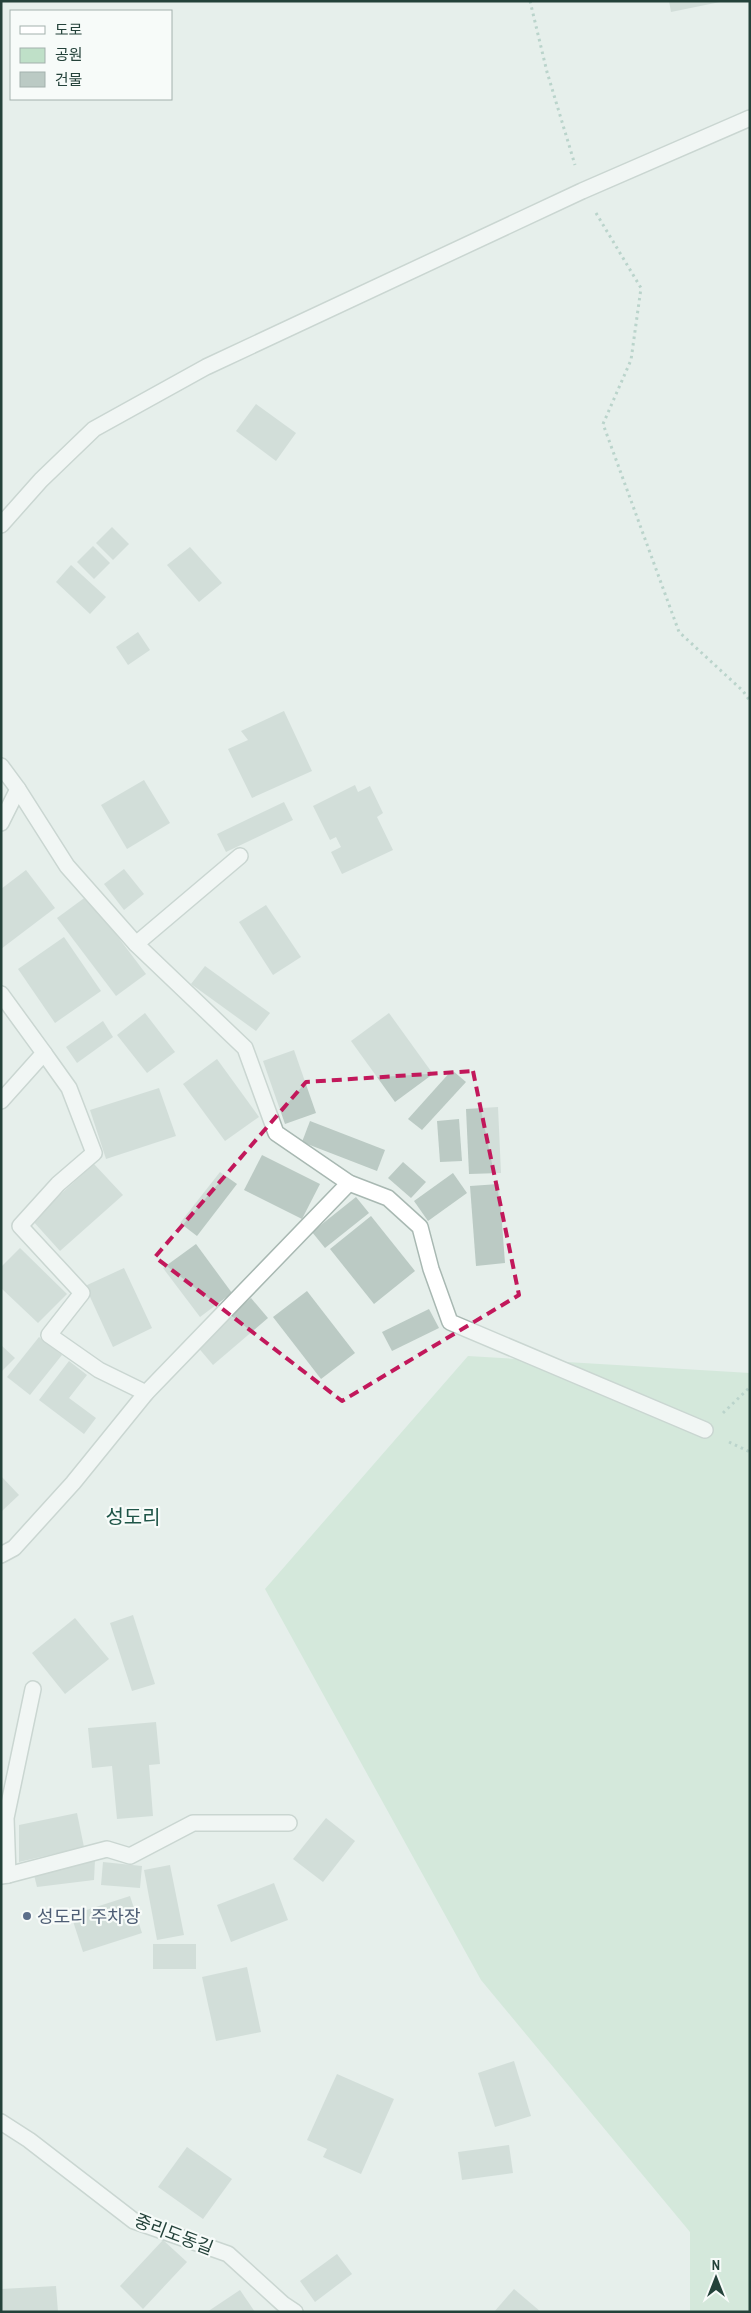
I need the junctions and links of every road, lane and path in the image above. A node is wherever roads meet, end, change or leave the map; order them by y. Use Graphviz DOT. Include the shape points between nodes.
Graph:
graph roads {
  1 [pos="530,1"];
  2 [pos="750,118"];
  3 [pos="582,191"];
  4 [pos="1,525"];
  5 [pos="750,701"];
  6 [pos="1,766"];
  7 [pos="18,789"];
  8 [pos="1,823"];
  9 [pos="240,856"];
  10 [pos="136,944"];
  11 [pos="1,994"];
  12 [pos="44,1053"];
  13 [pos="1,1101"];
  14 [pos="349,1183"];
  15 [pos="750,1387"];
  16 [pos="146,1393"];
  17 [pos="705,1430"];
  18 [pos="1,1556"];
  19 [pos="33,1689"];
  20 [pos="289,1823"];
  21 [pos="5,1876"];
  22 [pos="1,2122"];
  23 [pos="295,2312"];
  1 -- 3 [label="path"];
  2 -- 3 [label="street"];
  3 -- 4 [label="street" via="206,367 94,429 41,480"];
  3 -- 5 [label="path" via="641,288 631,360 604,424 679,632"];
  6 -- 7 [label="street"];
  7 -- 8 [label="street"];
  7 -- 10 [label="street" via="67,866"];
  9 -- 10 [label="street"];
  10 -- 14 [label="street" via="245,1048 276,1133"];
  11 -- 12 [label="street"];
  12 -- 13 [label="street"];
  12 -- 16 [label="street" via="69,1088 94,1153 58,1184 20,1226 82,1293 49,1335 99,1370"];
  14 -- 16 [label="street"];
  14 -- 17 [label="street" via="388,1198 420,1227 450,1322"];
  15 -- 17 [label="path"];
  16 -- 18 [label="street" via="73,1482 14,1548"];
  19 -- 21 [label="street" via="6,1818"];
  20 -- 21 [label="street" via="192,1823 130,1856 107,1849"];
  22 -- 23 [label="street, 중리도동길" via="134,2221 228,2254"];
}
